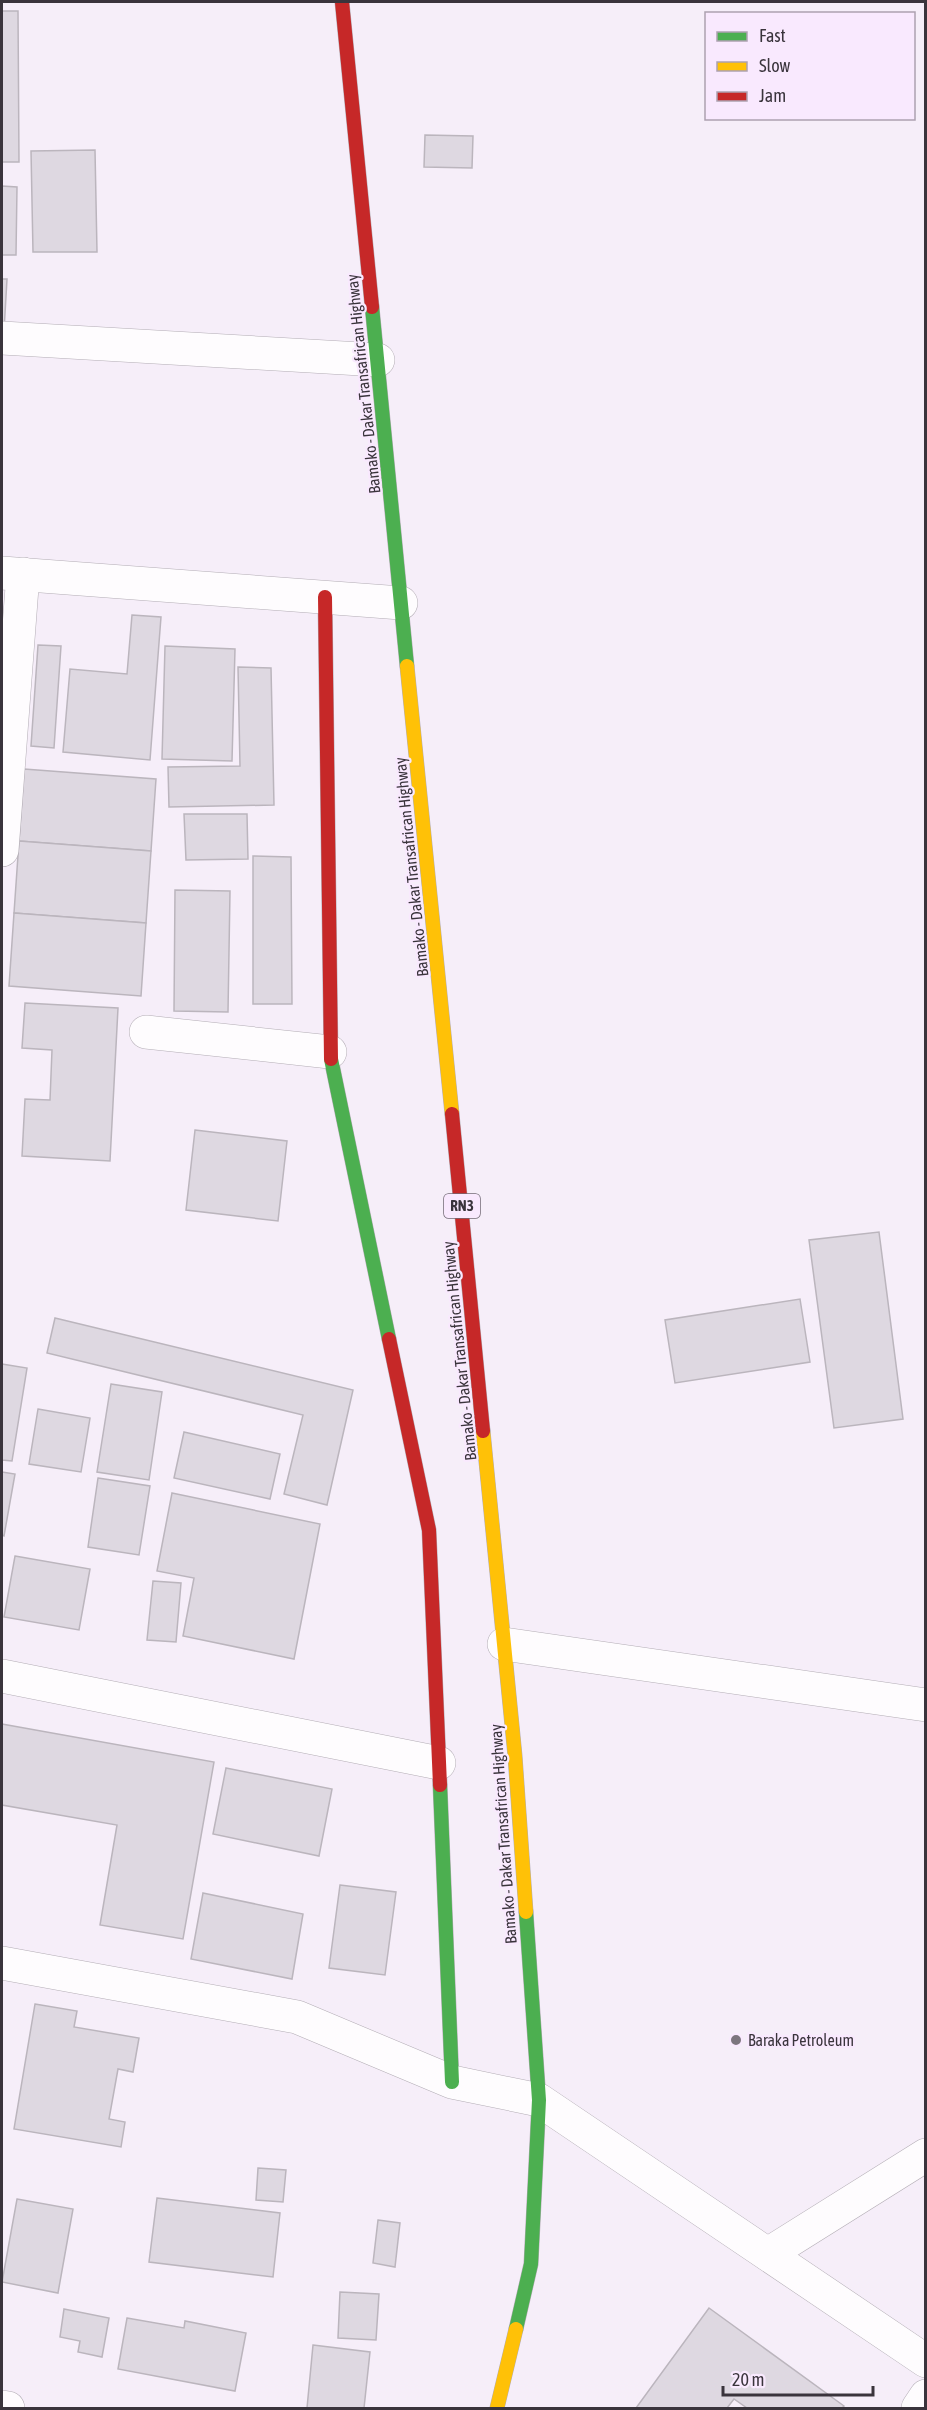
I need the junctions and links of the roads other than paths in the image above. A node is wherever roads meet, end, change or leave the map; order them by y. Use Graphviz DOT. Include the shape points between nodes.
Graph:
graph roads {
  1 [pos="342,2"];
  2 [pos="2,338"];
  3 [pos="378,360"];
  4 [pos="12,573"];
  5 [pos="325,597"];
  6 [pos="401,603"];
  7 [pos="2,850"];
  8 [pos="146,1032"];
  9 [pos="330,1052"];
  10 [pos="504,1644"];
  11 [pos="2,1676"];
  12 [pos="926,1705"];
  13 [pos="439,1764"];
  14 [pos="2,1963"];
  15 [pos="452,2082"];
  16 [pos="539,2100"];
  17 [pos="926,2155"];
  18 [pos="768,2254"];
  19 [pos="926,2361"];
  20 [pos="926,2396"];
  21 [pos="2,2407"];
  22 [pos="8,2409"];
  23 [pos="496,2409"];
  24 [pos="918,2409"];
  1 -- 3 [label="main road, Bamako - Dakar Transafrican Highway / RN3"];
  2 -- 3 [label="street"];
  3 -- 6 [label="main road, Bamako - Dakar Transafrican Highway / RN3"];
  4 -- 5 [label="street"];
  4 -- 7 [label="street"];
  5 -- 6 [label="street"];
  5 -- 9 [label="main road"];
  6 -- 10 [label="main road, Bamako - Dakar Transafrican Highway / RN3"];
  8 -- 9 [label="street"];
  9 -- 13 [label="main road" via="429,1530"];
  10 -- 12 [label="street"];
  10 -- 16 [label="main road, Bamako - Dakar Transafrican Highway / RN3"];
  11 -- 13 [label="street"];
  13 -- 15 [label="main road"];
  14 -- 15 [label="street" via="297,2018"];
  15 -- 16 [label="street"];
  16 -- 18 [label="street"];
  16 -- 23 [label="main road, Bamako - Dakar Transafrican Highway / RN3" via="531,2264"];
  17 -- 18 [label="street"];
  18 -- 19 [label="street"];
  20 -- 24 [label="street"];
  21 -- 22 [label="street"];
}
